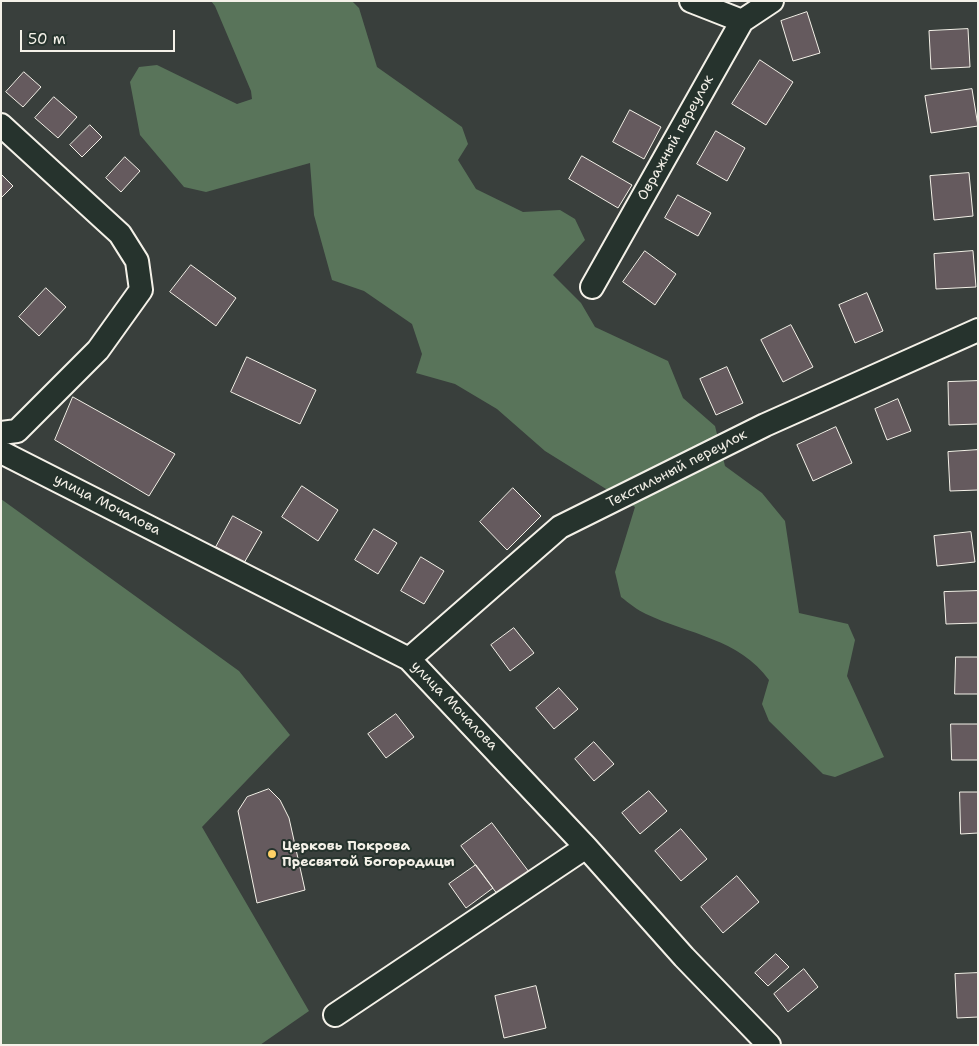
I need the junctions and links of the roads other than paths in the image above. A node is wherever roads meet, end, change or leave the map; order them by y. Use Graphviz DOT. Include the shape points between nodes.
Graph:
graph roads {
  1 [pos="692,1"];
  2 [pos="772,1"];
  3 [pos="742,21"];
  4 [pos="1,125"];
  5 [pos="592,287"];
  6 [pos="978,330"];
  7 [pos="1,433"];
  8 [pos="1,452"];
  9 [pos="409,658"];
  10 [pos="586,847"];
  11 [pos="335,1015"];
  12 [pos="765,1044"];
  1 -- 3 [label="street"];
  2 -- 3 [label="street, Овражный переулок"];
  3 -- 5 [label="street, Овражный переулок"];
  4 -- 7 [label="street" via="120,234 137,261 141,290 98,350 17,431"];
  6 -- 9 [label="street, Текстильный переулок" via="765,425 560,527"];
  8 -- 9 [label="street, улица Мочалова"];
  9 -- 10 [label="street, улица Мочалова"];
  10 -- 11 [label="street"];
  10 -- 12 [label="street, улица Мочалова"];
}
